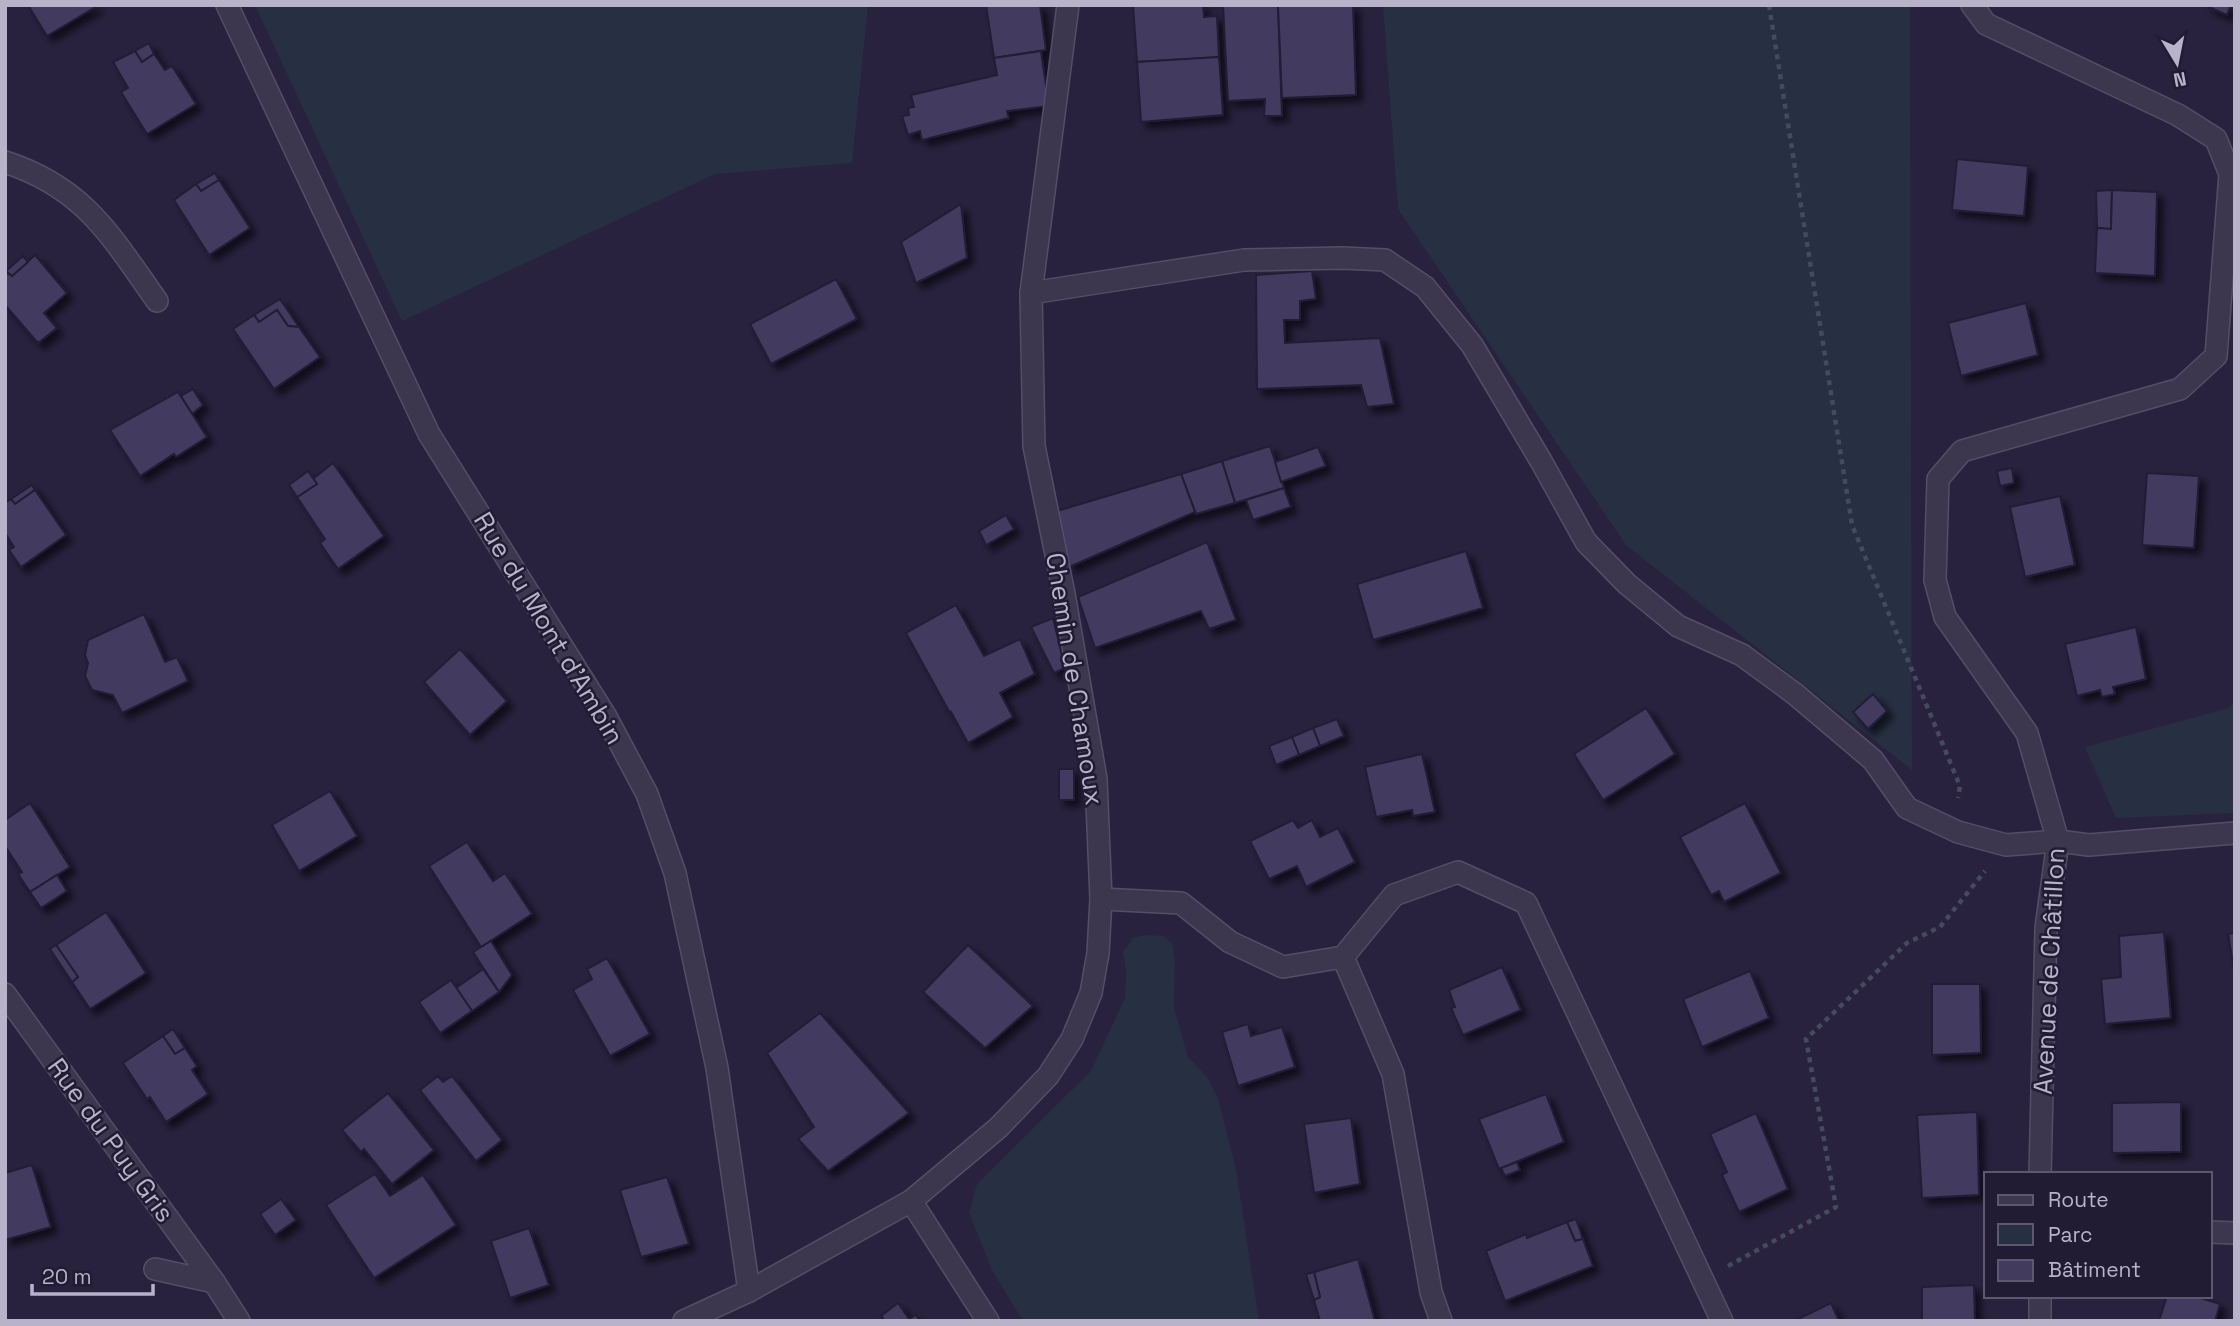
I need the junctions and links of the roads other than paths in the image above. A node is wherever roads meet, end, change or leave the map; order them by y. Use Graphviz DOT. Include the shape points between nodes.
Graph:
graph roads {
  1 [pos="227,5"];
  2 [pos="1068,5"];
  3 [pos="1972,5"];
  4 [pos="5,162"];
  5 [pos="1031,293"];
  6 [pos="157,301"];
  7 [pos="2235,833"];
  8 [pos="2058,841"];
  9 [pos="1101,899"];
  10 [pos="1343,957"];
  11 [pos="5,995"];
  12 [pos="2040,1172"];
  13 [pos="911,1201"];
  14 [pos="2212,1232"];
  15 [pos="2235,1233"];
  16 [pos="155,1269"];
  17 [pos="214,1282"];
  18 [pos="749,1292"];
  19 [pos="2040,1298"];
  20 [pos="239,1321"];
  21 [pos="684,1321"];
  22 [pos="988,1321"];
  23 [pos="1441,1321"];
  24 [pos="1722,1321"];
  25 [pos="2040,1321"];
  1 -- 18 [label="street, Rue du Mont d'Ambin" via="429,434 605,716 647,794 675,873 717,1068"];
  2 -- 5 [label="street, Chemin de Chamoux"];
  3 -- 8 [label="street, Avenue de Châtillon" via="1986,24 2178,115 2216,139 2230,174 2216,356 2180,389 1962,451 1938,479 1935,580 1945,617 2028,733"];
  4 -- 6 [label="street" via="53,182 81,203 109,233"];
  5 -- 8 [label="street" via="1244,260 1385,260 1426,287 1472,345 1586,542 1627,584 1678,626 1742,655 1795,694 1874,760 1907,808 1958,832 2006,845"];
  5 -- 9 [label="street, Chemin de Chamoux" via="1034,446 1096,779"];
  7 -- 8 [label="street" via="2089,845"];
  8 -- 12 [label="street, Avenue de Châtillon" via="2046,928"];
  9 -- 10 [label="street" via="1181,903 1230,943 1283,967"];
  9 -- 13 [label="street, Chemin de Chamoux" via="1091,993 1072,1039 1048,1076 998,1128"];
  10 -- 23 [label="street" via="1393,1074 1431,1292"];
  10 -- 24 [label="street" via="1394,895 1458,872 1526,903"];
  11 -- 17 [label="street, Rue du Puy Gris"];
  13 -- 18 [label="street, Chemin de Chamoux"];
  13 -- 22 [label="street"];
  14 -- 15 [label="street"];
  16 -- 17 [label="street"];
  17 -- 20 [label="street, Rue du Puy Gris"];
  18 -- 21 [label="street, Chemin de Chamoux"];
  19 -- 25 [label="street"];
}
